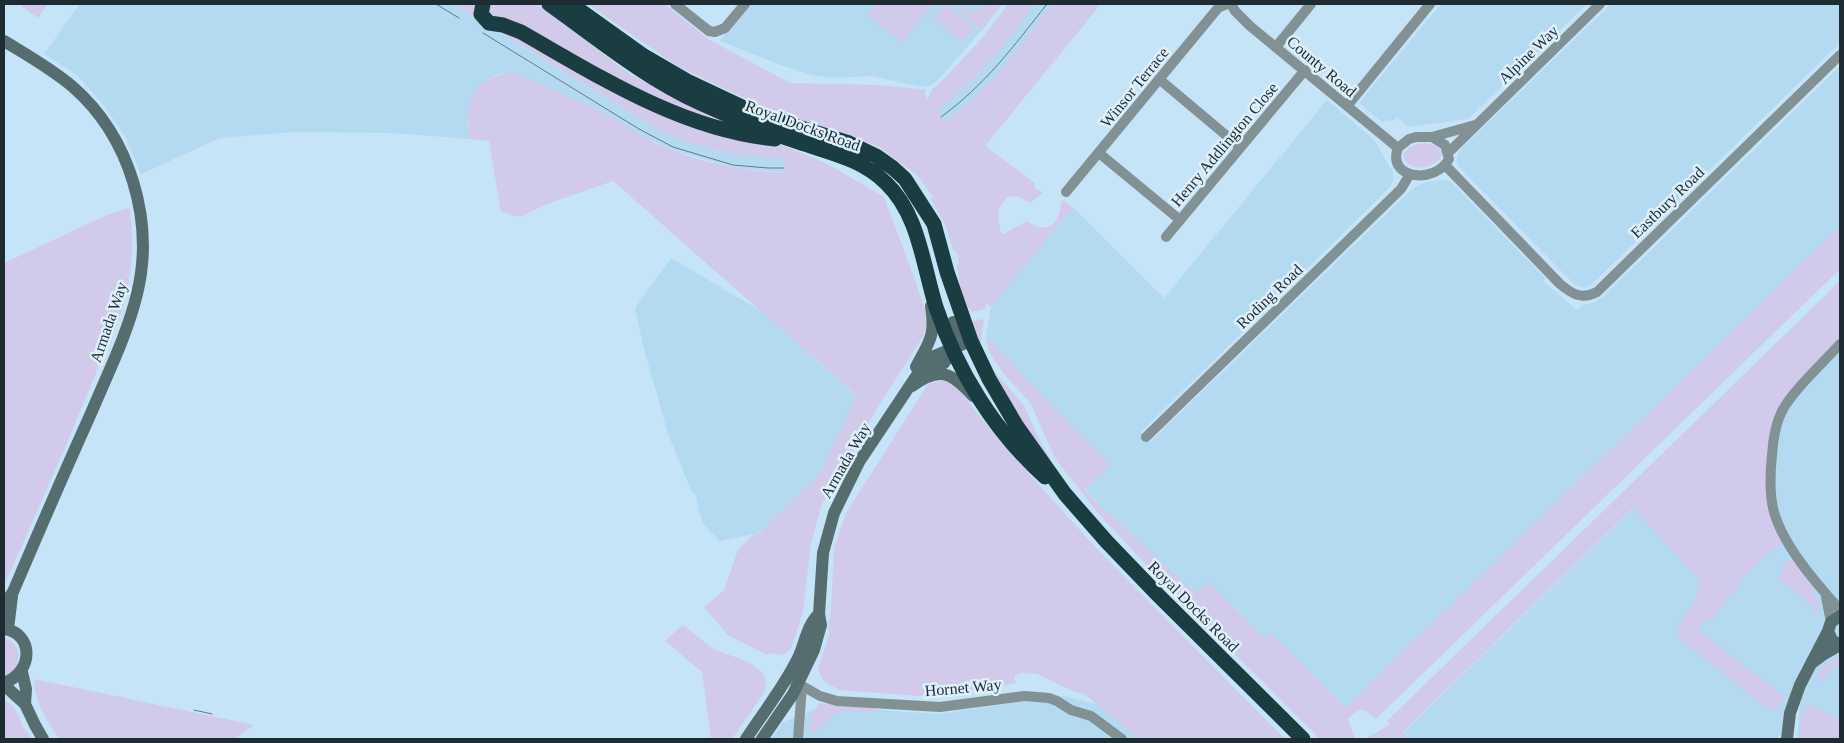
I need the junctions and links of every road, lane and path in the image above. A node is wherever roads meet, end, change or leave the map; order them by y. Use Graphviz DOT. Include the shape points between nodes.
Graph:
graph roads {
  1 [pos="483,4"];
  2 [pos="549,4"];
  3 [pos="571,4"];
  4 [pos="675,4"];
  5 [pos="745,4"];
  6 [pos="1227,4"];
  7 [pos="1231,4"];
  8 [pos="1311,4"];
  9 [pos="1430,4"];
  10 [pos="1600,4"];
  11 [pos="4,41"];
  12 [pos="1276,47"];
  13 [pos="1840,55"];
  14 [pos="1304,70"];
  15 [pos="1159,79"];
  16 [pos="1347,106"];
  17 [pos="1476,125"];
  18 [pos="1432,137"];
  19 [pos="798,142"];
  20 [pos="1240,147"];
  21 [pos="1398,148"];
  22 [pos="1099,153"];
  23 [pos="1448,153"];
  24 [pos="1445,165"];
  25 [pos="1410,174"];
  26 [pos="1066,192"];
  27 [pos="924,207"];
  28 [pos="1180,220"];
  29 [pos="1166,237"];
  30 [pos="925,270"];
  31 [pos="953,322"];
  32 [pos="971,341"];
  33 [pos="1840,344"];
  34 [pos="952,349"];
  35 [pos="925,377"];
  36 [pos="906,390"];
  37 [pos="987,411"];
  38 [pos="1146,437"];
  39 [pos="1065,494"];
  40 [pos="13,592"];
  41 [pos="1826,597"];
  42 [pos="4,605"];
  43 [pos="1840,610"];
  44 [pos="1833,623"];
  45 [pos="6,629"];
  46 [pos="1840,644"];
  47 [pos="1812,664"];
  48 [pos="22,672"];
  49 [pos="796,682"];
  50 [pos="4,684"];
  51 [pos="25,704"];
  52 [pos="1297,734"];
  53 [pos="43,739"];
  54 [pos="746,739"];
  55 [pos="762,739"];
  56 [pos="798,739"];
  57 [pos="1122,739"];
  58 [pos="1787,739"];
  1 -- 19 [label="highway" via="480,14 489,23 521,32 652,103 711,126 756,138"];
  2 -- 19 [label="highway, Royal Docks Road" via="664,85 733,118"];
  3 -- 27 [label="highway, Royal Docks Road" via="644,56 687,81 758,114 849,143 876,156 905,179"];
  4 -- 5 [label="street" via="715,32 725,28"];
  6 -- 15 [label="street, Winsor Terrace" via="1218,8"];
  7 -- 12 [label="street, County Road" via="1242,19"];
  8 -- 12 [label="street"];
  9 -- 16 [label="street"];
  10 -- 17 [label="street, Alpine Way"];
  11 -- 40 [label="street, Armada Way" via="58,75 102,118 132,176 142,219 142,259 137,294 122,340"];
  12 -- 14 [label="street, County Road"];
  13 -- 24 [label="street, Eastbury Road" via="1588,297 1570,293"];
  14 -- 16 [label="street, County Road"];
  14 -- 20 [label="street, Henry Addlington Close"];
  15 -- 20 [label="street"];
  15 -- 22 [label="street, Winsor Terrace"];
  16 -- 21 [label="street, County Road"];
  17 -- 18 [label="street, Alpine Way"];
  17 -- 23 [label="street, Alpine Way"];
  18 -- 21 [label="street, Alpine Way" via="1409,139"];
  18 -- 23 [label="street" via="1445,145"];
  19 -- 30 [label="highway, Royal Docks Road" via="846,157 887,183 910,216"];
  20 -- 28 [label="street, Henry Addlington Close"];
  21 -- 25 [label="street" via="1398,165"];
  22 -- 26 [label="street, Winsor Terrace"];
  22 -- 28 [label="street"];
  23 -- 24 [label="street"];
  24 -- 25 [label="street" via="1434,174"];
  25 -- 38 [label="street, Roding Road" via="1401,189"];
  27 -- 31 [label="highway" via="938,278"];
  27 -- 32 [label="highway, Royal Docks Road" via="934,224"];
  28 -- 29 [label="street, Henry Addlington Close"];
  30 -- 34 [label="highway, Royal Docks Road"];
  30 -- 36 [label="street" via="934,328"];
  31 -- 34 [label="street" via="960,340"];
  32 -- 34 [label="street, Armada Way"];
  32 -- 39 [label="highway, Royal Docks Road" via="1016,425"];
  33 -- 41 [label="street" via="1783,410 1776,428 1770,482 1774,513 1792,549"];
  34 -- 35 [label="street, Armada Way" via="944,363"];
  34 -- 36 [label="street, Armada Way" via="928,360"];
  34 -- 37 [label="highway, Royal Docks Road"];
  35 -- 36 [label="street, Armada Way"];
  35 -- 37 [label="street" via="937,373 950,375"];
  36 -- 49 [label="street, Armada Way" via="859,462 834,513 823,553 819,614 822,624 814,650"];
  37 -- 39 [label="highway, Royal Docks Road" via="1026,460"];
  39 -- 52 [label="highway, Royal Docks Road" via="1145,582"];
  40 -- 42 [label="street, Armada Way"];
  40 -- 45 [label="street, Armada Way"];
  41 -- 43 [label="street"];
  41 -- 44 [label="street"];
  44 -- 46 [label="street" via="1832,640"];
  44 -- 47 [label="street"];
  45 -- 48 [label="street, Armada Way" via="19,636 26,648"];
  46 -- 47 [label="street"];
  47 -- 58 [label="street" via="1790,713"];
  48 -- 50 [label="street, Armada Way"];
  48 -- 51 [label="street, Armada Way"];
  49 -- 54 [label="street, Armada Way"];
  49 -- 55 [label="street, Armada Way"];
  49 -- 56 [label="street"];
  49 -- 57 [label="street, Hornet Way" via="837,702 917,706 970,704 1025,696 1049,698 1071,710 1092,716"];
  50 -- 51 [label="street, Armada Way"];
  51 -- 53 [label="street, Armada Way"];
}
